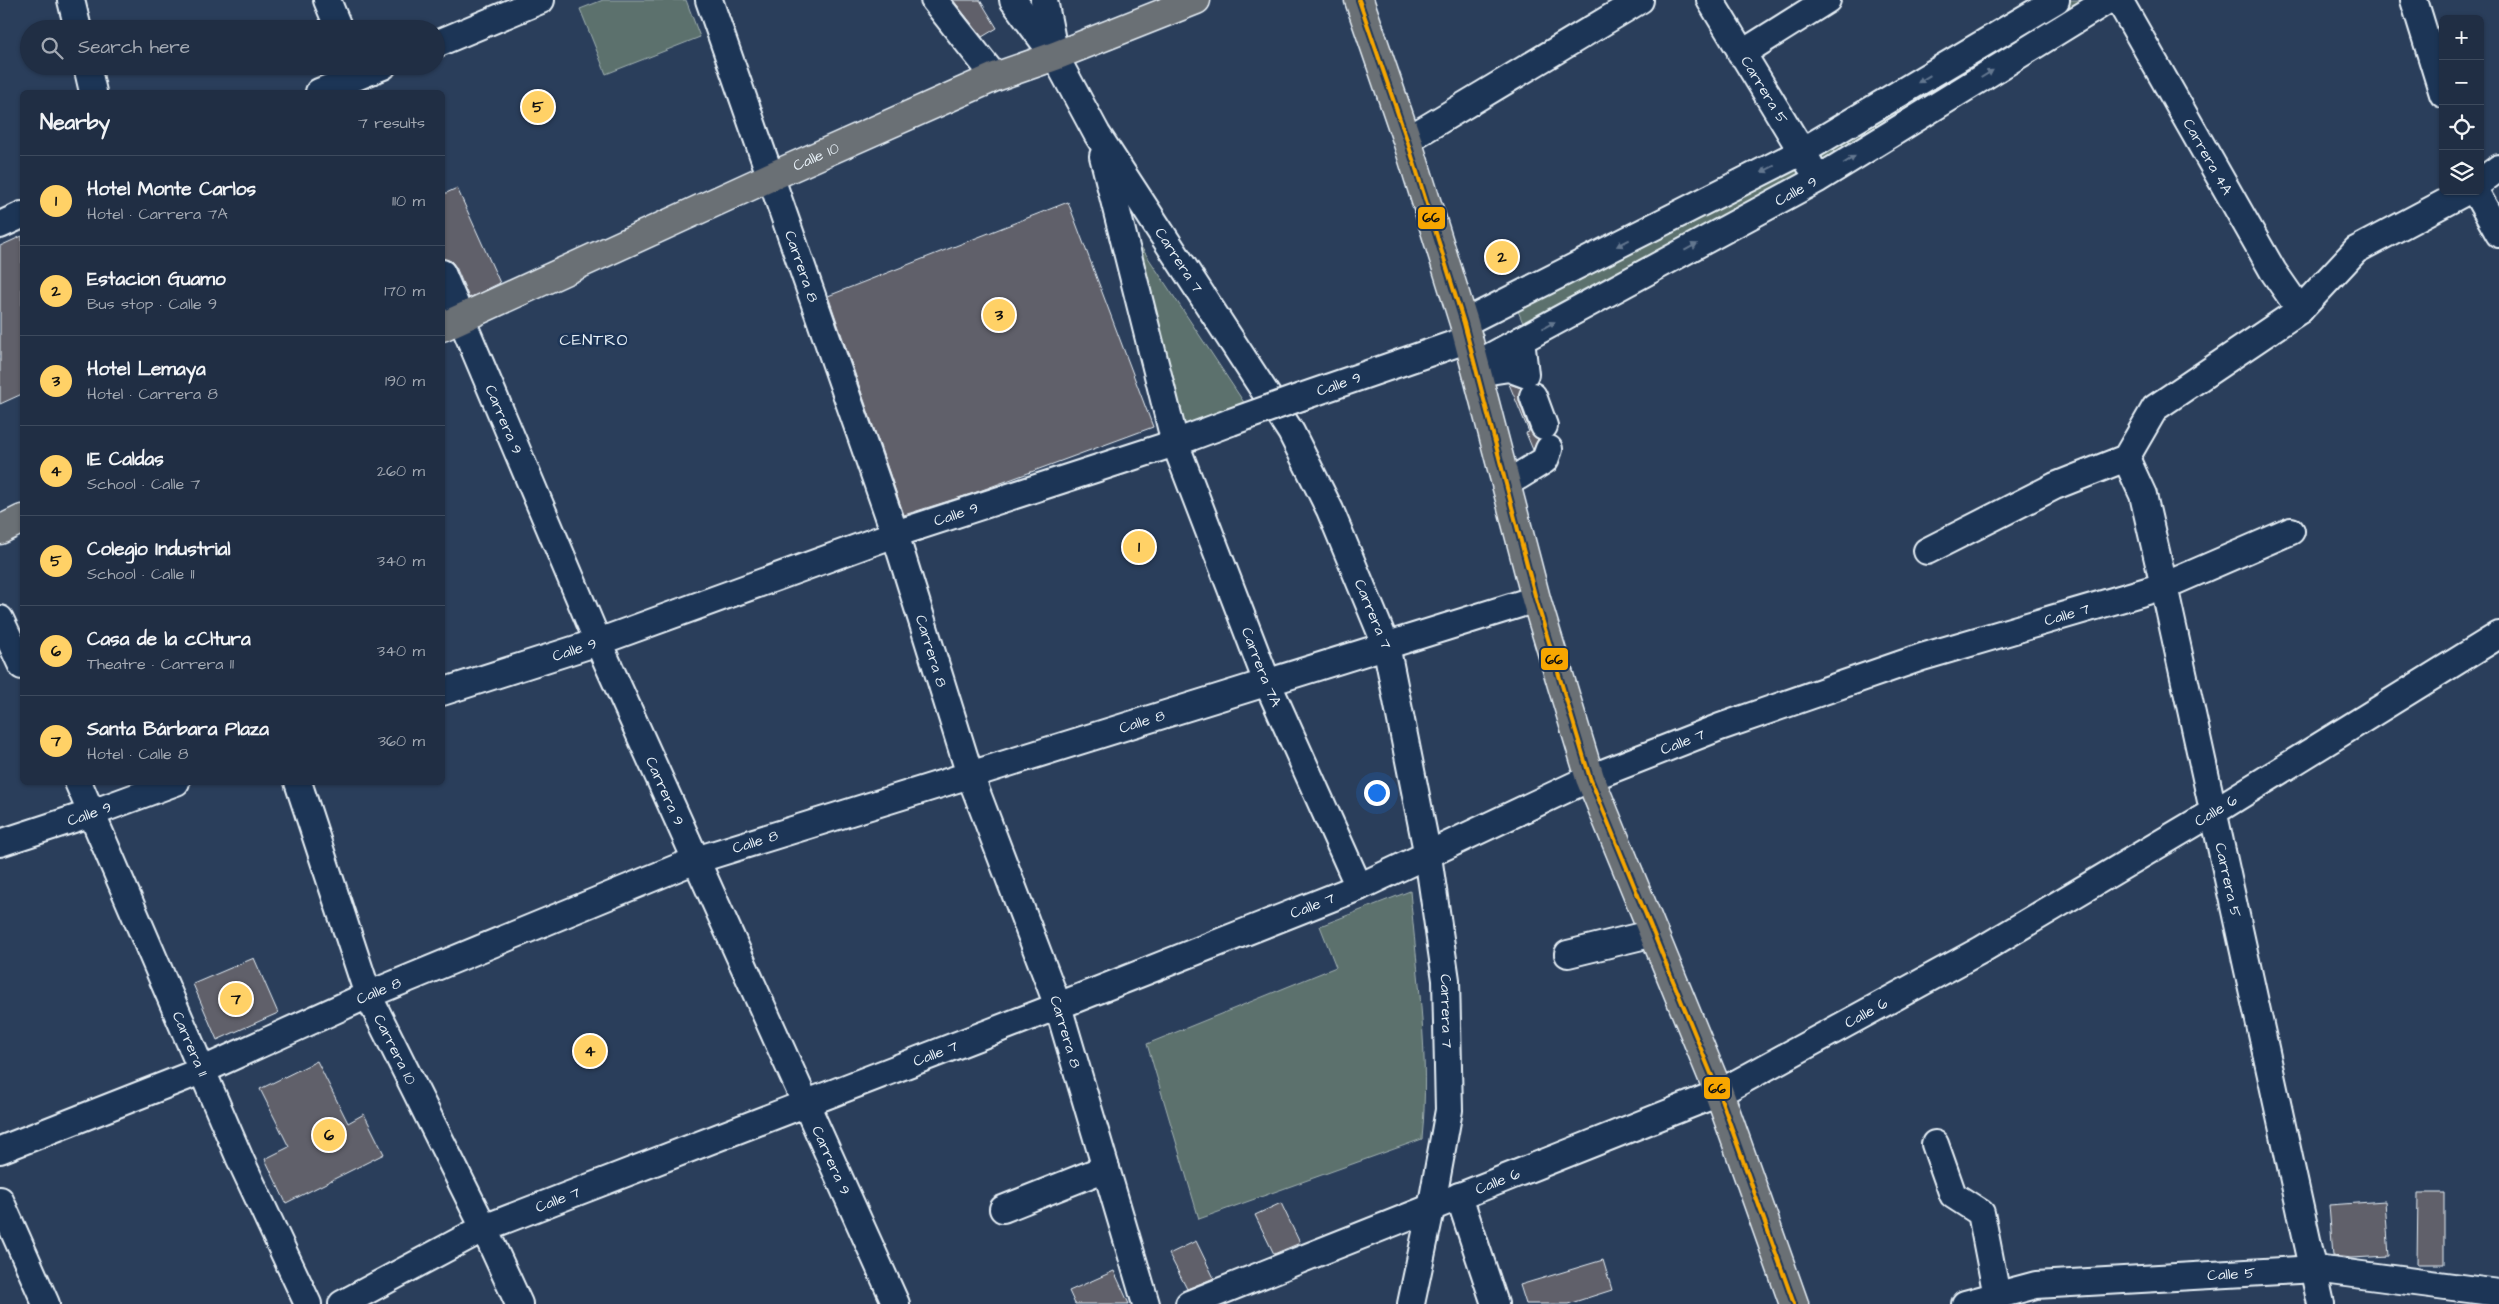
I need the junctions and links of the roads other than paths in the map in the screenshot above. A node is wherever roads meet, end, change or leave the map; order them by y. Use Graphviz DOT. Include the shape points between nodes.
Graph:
graph roads {
  1 [pos="71,0"];
  2 [pos="327,0"];
  3 [pos="541,0"];
  4 [pos="709,0"];
  5 [pos="934,0"];
  6 [pos="1013,0"];
  7 [pos="1044,0"];
  8 [pos="1196,0"];
  9 [pos="1359,0"];
  10 [pos="1640,0"];
  11 [pos="1710,0"];
  12 [pos="1827,0"];
  13 [pos="2056,0"];
  14 [pos="2108,0"];
  15 [pos="2119,0"];
  16 [pos="2414,0"];
  17 [pos="76,20"];
  18 [pos="335,20"];
  19 [pos="445,40"];
  20 [pos="1741,54"];
  21 [pos="1055,56"];
  22 [pos="89,75"];
  23 [pos="995,77"];
  24 [pos="358,79"];
  25 [pos="2439,81"];
  26 [pos="93,90"];
  27 [pos="325,90"];
  28 [pos="1097,134"];
  29 [pos="1407,140"];
  30 [pos="1801,152"];
  31 [pos="2499,168"];
  32 [pos="770,177"];
  33 [pos="1818,179"];
  34 [pos="2484,179"];
  35 [pos="2459,195"];
  36 [pos="2477,195"];
  37 [pos="20,216"];
  38 [pos="0,225"];
  39 [pos="2499,234"];
  40 [pos="445,288"];
  41 [pos="2300,310"];
  42 [pos="452,323"];
  43 [pos="1471,350"];
  44 [pos="1534,396"];
  45 [pos="1175,443"];
  46 [pos="2126,458"];
  47 [pos="1506,484"];
  48 [pos="20,520"];
  49 [pos="0,530"];
  50 [pos="2291,531"];
  51 [pos="895,534"];
  52 [pos="1927,551"];
  53 [pos="2164,586"];
  54 [pos="1536,599"];
  55 [pos="0,619"];
  56 [pos="2499,634"];
  57 [pos="598,642"];
  58 [pos="1386,645"];
  59 [pos="20,662"];
  60 [pos="1267,682"];
  61 [pos="445,691"];
  62 [pos="970,775"];
  63 [pos="1590,778"];
  64 [pos="79,785"];
  65 [pos="168,785"];
  66 [pos="299,785"];
  67 [pos="2215,811"];
  68 [pos="92,813"];
  69 [pos="0,843"];
  70 [pos="1428,856"];
  71 [pos="696,860"];
  72 [pos="1359,887"];
  73 [pos="1654,933"];
  74 [pos="1568,954"];
  75 [pos="368,994"];
  76 [pos="1058,1006"];
  77 [pos="201,1071"];
  78 [pos="1719,1093"];
  79 [pos="807,1102"];
  80 [pos="1935,1144"];
  81 [pos="0,1150"];
  82 [pos="1106,1168"];
  83 [pos="1459,1196"];
  84 [pos="0,1200"];
  85 [pos="1003,1209"];
  86 [pos="1432,1209"];
  87 [pos="484,1228"];
  88 [pos="2316,1270"];
  89 [pos="2499,1293"];
  90 [pos="1997,1296"];
  91 [pos="46,1304"];
  92 [pos="308,1304"];
  93 [pos="342,1304"];
  94 [pos="519,1304"];
  95 [pos="896,1304"];
  96 [pos="1146,1304"];
  97 [pos="1189,1304"];
  98 [pos="1411,1304"];
  99 [pos="1495,1304"];
  100 [pos="1794,1304"];
  101 [pos="1965,1304"];
  102 [pos="2322,1304"];
  1 -- 17 [label="street"];
  2 -- 18 [label="street"];
  3 -- 19 [label="street"];
  4 -- 32 [label="street, Carrera 8"];
  5 -- 23 [label="street"];
  6 -- 21 [label="street"];
  7 -- 21 [label="street, Carrera 7"];
  8 -- 21 [label="main road, Calle 10"];
  9 -- 29 [label="main road"];
  10 -- 29 [label="street"];
  11 -- 20 [label="street, Carrera 5"];
  12 -- 20 [label="street"];
  13 -- 30 [label="street, Calle 9, one-way"];
  33 -- 14 [label="street, Calle 9, one-way"];
  15 -- 41 [label="street, Carrera 4A" via="2273,271"];
  16 -- 25 [label="street"];
  20 -- 30 [label="street, Carrera 5"];
  21 -- 23 [label="main road, Calle 10"];
  21 -- 28 [label="street, Carrera 7"];
  22 -- 26 [label="street"];
  23 -- 32 [label="main road, Calle 10"];
  24 -- 27 [label="street"];
  28 -- 45 [label="street, Carrera 7A"];
  28 -- 58 [label="street, Carrera 7" via="1291,432 1330,510"];
  29 -- 43 [label="main road"];
  30 -- 33 [label="street, Carrera 5"];
  30 -- 43 [label="street, Calle 9, one-way"];
  31 -- 34 [label="street"];
  32 -- 42 [label="main road, Calle 10"];
  32 -- 51 [label="street, Carrera 8"];
  43 -- 33 [label="street, Calle 9, one-way" via="1521,340"];
  35 -- 41 [label="street" via="2356,250"];
  36 -- 39 [label="street"];
  37 -- 38 [label="street"];
  40 -- 42 [label="street, Carrera 9"];
  41 -- 46 [label="street" via="2155,408"];
  42 -- 57 [label="street, Carrera 9"];
  43 -- 45 [label="street, Calle 9, bridge" via="1301,397"];
  43 -- 47 [label="main road"];
  44 -- 47 [label="street" via="1546,437 1545,460"];
  45 -- 51 [label="street, Calle 9"];
  45 -- 60 [label="street, Carrera 7A"];
  46 -- 52 [label="street" via="2055,486"];
  46 -- 53 [label="street, Carrera 5" via="2143,495"];
  47 -- 54 [label="main road"];
  48 -- 49 [label="main road"];
  50 -- 53 [label="street, Calle 7"];
  51 -- 57 [label="street, Calle 9"];
  51 -- 62 [label="street, Carrera 8"];
  53 -- 63 [label="street, Calle 7" via="1922,657 1720,727"];
  53 -- 67 [label="street, Carrera 5"];
  54 -- 58 [label="street, Calle 8"];
  54 -- 63 [label="main road"];
  55 -- 59 [label="street"];
  56 -- 67 [label="street, Calle 6"];
  57 -- 61 [label="street, Calle 9"];
  57 -- 71 [label="street, Carrera 9"];
  58 -- 60 [label="street, Calle 8"];
  58 -- 70 [label="street, Carrera 7"];
  60 -- 62 [label="street, Calle 8"];
  60 -- 72 [label="street, Carrera 7A"];
  62 -- 71 [label="street, Calle 8"];
  62 -- 76 [label="street, Carrera 8"];
  63 -- 70 [label="street, Calle 7"];
  63 -- 73 [label="main road"];
  64 -- 68 [label="street, Carrera 11"];
  65 -- 68 [label="street, Calle 9"];
  66 -- 75 [label="street, Carrera 10"];
  67 -- 78 [label="street, Calle 6" via="1981,950"];
  67 -- 88 [label="street, Carrera 5"];
  68 -- 69 [label="street, Calle 9"];
  68 -- 77 [label="street, Carrera 11"];
  70 -- 72 [label="street, Calle 7"];
  70 -- 86 [label="street, Carrera 7" via="1446,980 1449,1110"];
  71 -- 75 [label="street, Calle 8"];
  71 -- 79 [label="street, Carrera 9"];
  72 -- 76 [label="street, Calle 7"];
  73 -- 74 [label="street"];
  73 -- 78 [label="main road"];
  75 -- 77 [label="street, Calle 8"];
  75 -- 87 [label="street, Carrera 10"];
  76 -- 79 [label="street, Calle 7"];
  76 -- 82 [label="street, Carrera 8"];
  77 -- 81 [label="street, Calle 8"];
  77 -- 92 [label="street, Carrera 11"];
  78 -- 83 [label="street, Calle 6"];
  78 -- 100 [label="main road"];
  79 -- 87 [label="street, Calle 7"];
  79 -- 95 [label="street, Carrera 9"];
  80 -- 90 [label="street" via="1953,1195 1982,1213"];
  82 -- 85 [label="street"];
  82 -- 96 [label="street, Carrera 8"];
  83 -- 86 [label="street, Calle 6"];
  83 -- 99 [label="street"];
  84 -- 91 [label="street"];
  86 -- 97 [label="street, Calle 6"];
  86 -- 98 [label="street, Carrera 7"];
  87 -- 93 [label="street, Calle 7"];
  87 -- 94 [label="street, Carrera 10"];
  88 -- 89 [label="street, Calle 5"];
  88 -- 90 [label="street, Calle 5" via="2036,1285"];
  88 -- 102 [label="street, Carrera 5"];
  90 -- 101 [label="street, Calle 5"];
}
